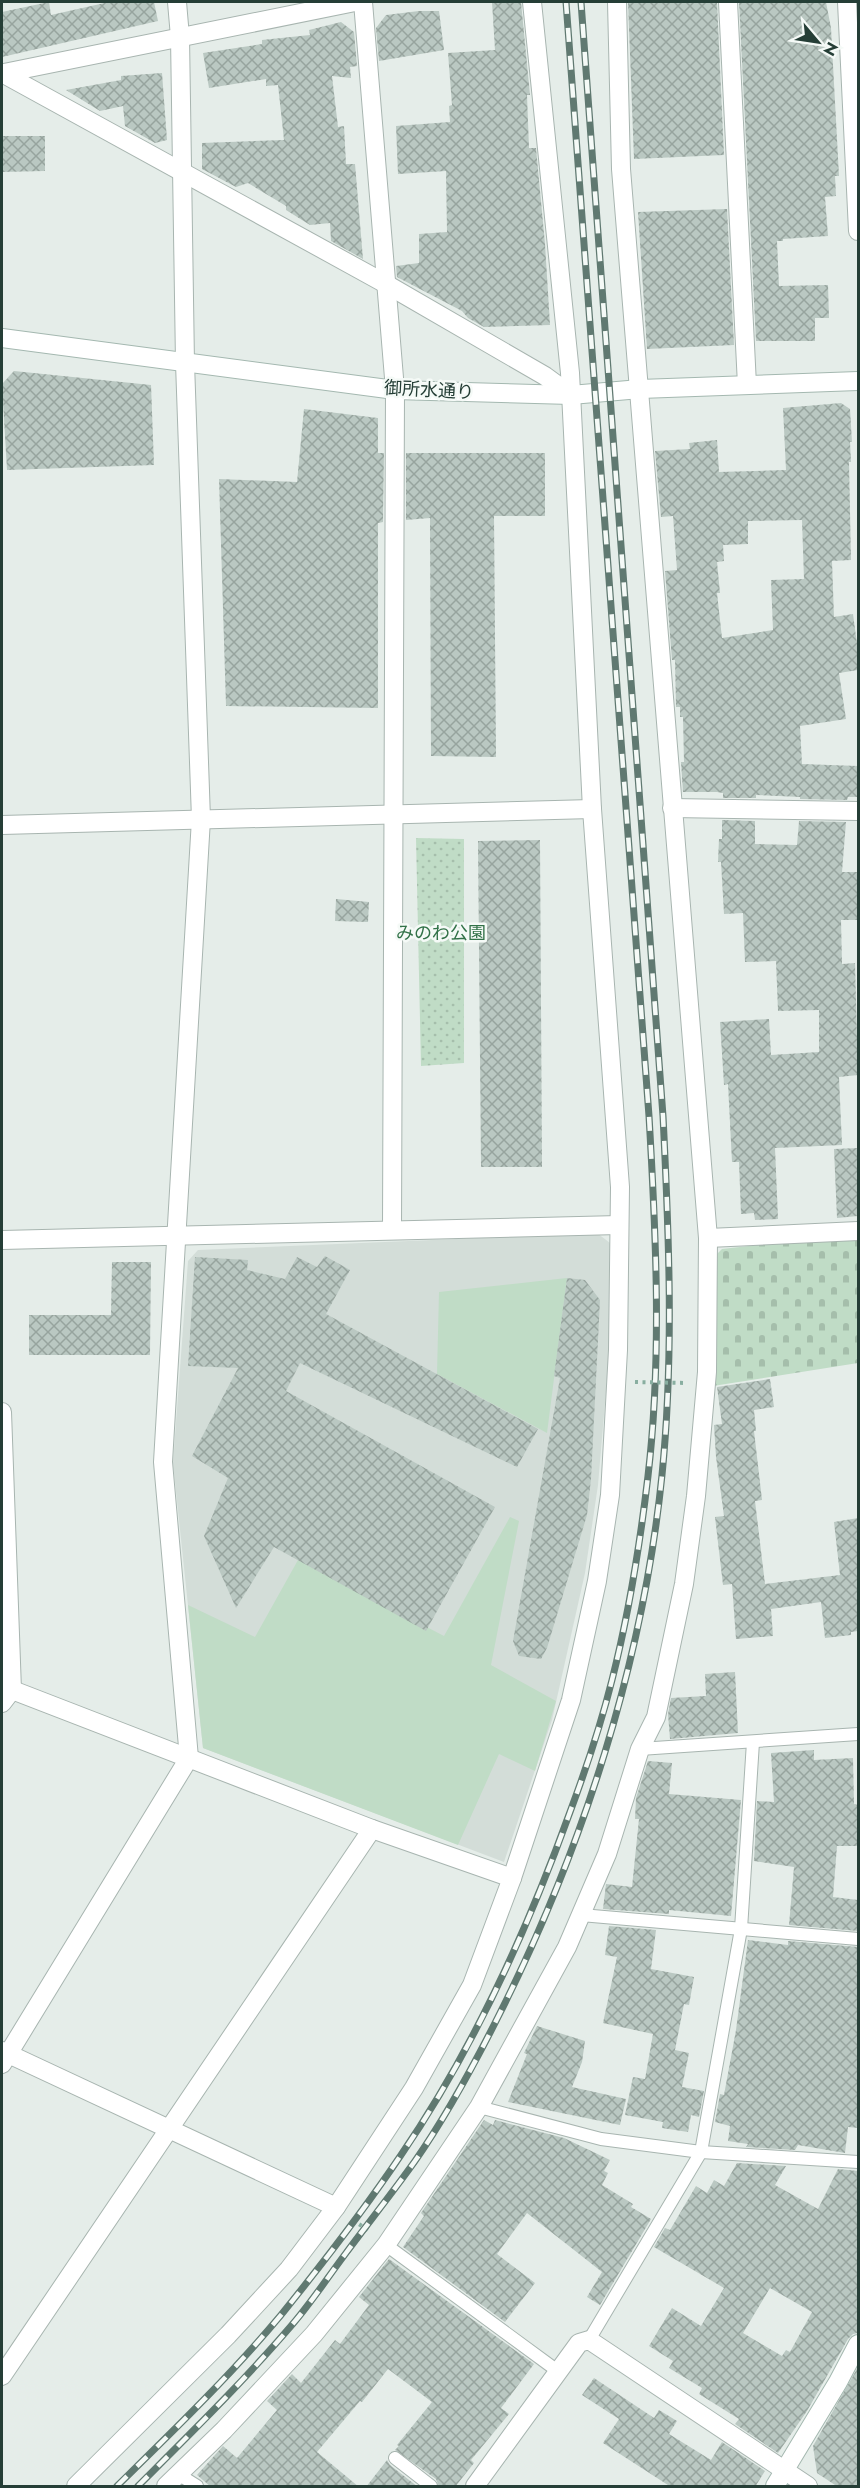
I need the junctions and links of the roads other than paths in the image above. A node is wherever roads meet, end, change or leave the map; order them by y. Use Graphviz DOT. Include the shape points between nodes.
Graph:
graph roads {
  1 [pos="177,2"];
  2 [pos="355,2"];
  3 [pos="363,2"];
  4 [pos="532,2"];
  5 [pos="617,2"];
  6 [pos="728,2"];
  7 [pos="847,2"];
  8 [pos="180,37"];
  9 [pos="3,73"];
  10 [pos="182,174"];
  11 [pos="858,231"];
  12 [pos="387,284"];
  13 [pos="2,338"];
  14 [pos="186,363"];
  15 [pos="858,381"];
  16 [pos="747,385"];
  17 [pos="640,389"];
  18 [pos="395,390"];
  19 [pos="570,395"];
  20 [pos="592,808"];
  21 [pos="672,808"];
  22 [pos="858,811"];
  23 [pos="394,814"];
  24 [pos="201,819"];
  25 [pos="2,825"];
  26 [pos="619,1225"];
  27 [pos="392,1229"];
  28 [pos="858,1231"];
  29 [pos="176,1237"];
  30 [pos="708,1238"];
  31 [pos="2,1240"];
  32 [pos="2,1412"];
  33 [pos="5,1693"];
  34 [pos="858,1734"];
  35 [pos="753,1742"];
  36 [pos="640,1749"];
  37 [pos="189,1758"];
  38 [pos="372,1829"];
  39 [pos="512,1878"];
  40 [pos="581,1915"];
  41 [pos="741,1929"];
  42 [pos="858,1939"];
  43 [pos="4,2057"];
  44 [pos="479,2107"];
  45 [pos="170,2129"];
  46 [pos="701,2152"];
  47 [pos="858,2162"];
  48 [pos="336,2207"];
  49 [pos="386,2245"];
  50 [pos="589,2340"];
  51 [pos="858,2344"];
  52 [pos="559,2372"];
  53 [pos="2,2376"];
  54 [pos="395,2458"];
  55 [pos="780,2479"];
  56 [pos="172,2480"];
  57 [pos="76,2487"];
  58 [pos="197,2487"];
  59 [pos="431,2487"];
  60 [pos="475,2487"];
  61 [pos="808,2487"];
  1 -- 8 [label="street"];
  2 -- 8 [label="street"];
  3 -- 12 [label="street"];
  4 -- 19 [label="street"];
  5 -- 17 [label="street" via="621,169"];
  6 -- 16 [label="street"];
  7 -- 11 [label="street"];
  8 -- 9 [label="street"];
  8 -- 10 [label="street"];
  9 -- 10 [label="street"];
  10 -- 12 [label="street"];
  10 -- 14 [label="street"];
  12 -- 18 [label="street"];
  12 -- 19 [label="street" via="545,376"];
  13 -- 14 [label="street, 御所水通り"];
  14 -- 18 [label="street, 御所水通り"];
  14 -- 24 [label="street"];
  15 -- 16 [label="street, 御所水通り"];
  16 -- 17 [label="street, 御所水通り"];
  17 -- 19 [label="street, 御所水通り"];
  17 -- 21 [label="street"];
  18 -- 19 [label="street, 御所水通り"];
  18 -- 23 [label="street"];
  19 -- 20 [label="street"];
  20 -- 23 [label="street"];
  20 -- 26 [label="street" via="620,1187"];
  21 -- 22 [label="street"];
  21 -- 30 [label="street"];
  23 -- 24 [label="street"];
  23 -- 27 [label="street"];
  24 -- 25 [label="street"];
  24 -- 29 [label="street"];
  26 -- 27 [label="street"];
  26 -- 39 [label="street" via="618,1350 610,1495 597,1581 571,1700"];
  27 -- 29 [label="street"];
  28 -- 30 [label="street"];
  29 -- 31 [label="street"];
  29 -- 37 [label="street" via="163,1462"];
  30 -- 36 [label="street" via="707,1371 686,1573 656,1717"];
  32 -- 33 [label="street"];
  33 -- 37 [label="street"];
  34 -- 35 [label="lane"];
  35 -- 36 [label="lane"];
  35 -- 41 [label="lane"];
  36 -- 40 [label="street" via="607,1854"];
  37 -- 38 [label="street"];
  37 -- 43 [label="street"];
  38 -- 39 [label="street"];
  38 -- 45 [label="street"];
  39 -- 48 [label="street" via="472,1985 414,2088"];
  40 -- 41 [label="lane"];
  40 -- 44 [label="street"];
  41 -- 42 [label="lane"];
  41 -- 46 [label="lane"];
  43 -- 45 [label="street"];
  44 -- 46 [label="lane" via="601,2139"];
  44 -- 49 [label="street"];
  45 -- 48 [label="street"];
  45 -- 53 [label="street"];
  46 -- 47 [label="lane"];
  46 -- 50 [label="lane"];
  48 -- 57 [label="street" via="289,2269 228,2335"];
  49 -- 52 [label="lane"];
  49 -- 56 [label="street" via="314,2334"];
  50 -- 52 [label="street" via="579,2343"];
  50 -- 55 [label="street"];
  51 -- 55 [label="street"];
  52 -- 60 [label="street"];
  54 -- 59 [label="lane"];
  55 -- 61 [label="street"];
  56 -- 58 [label="lane"];
}
